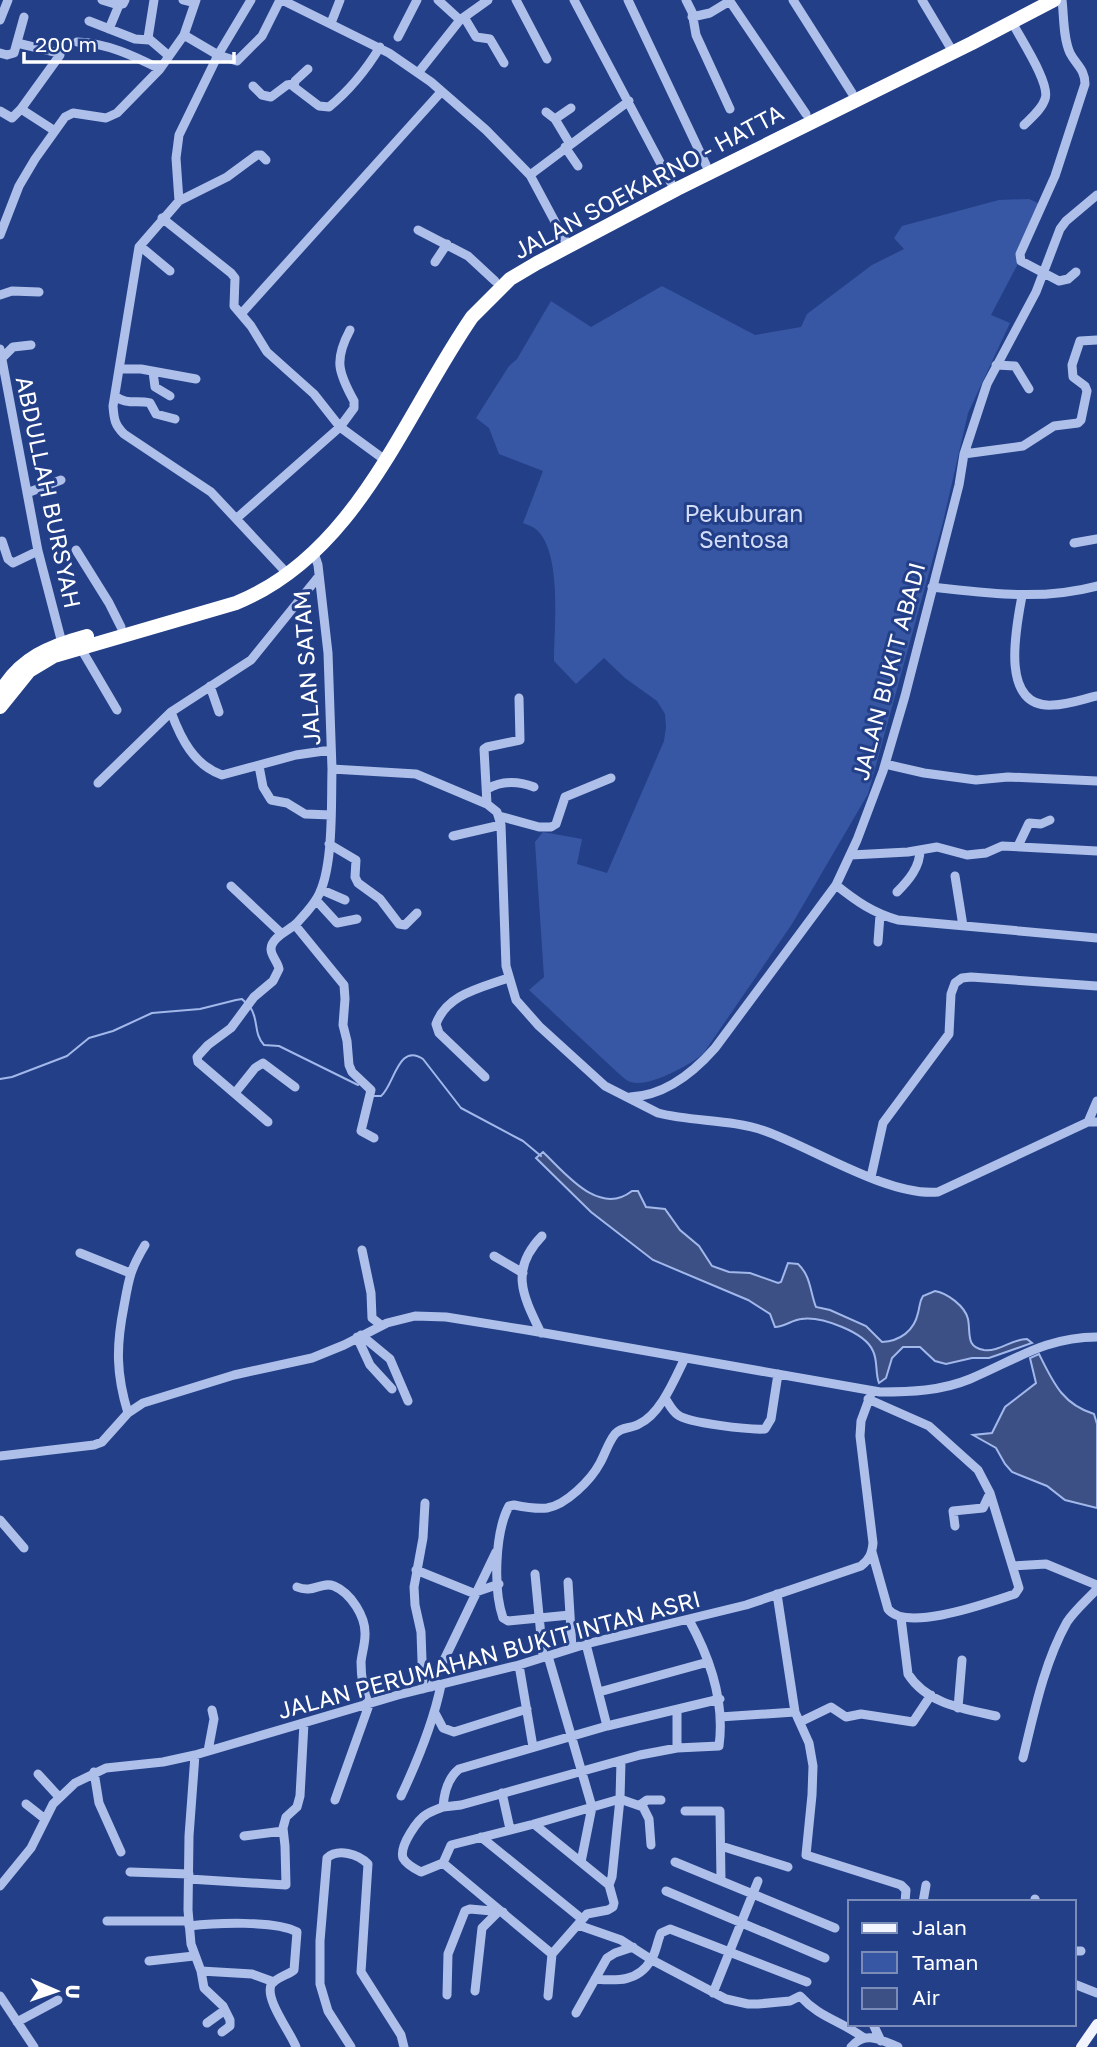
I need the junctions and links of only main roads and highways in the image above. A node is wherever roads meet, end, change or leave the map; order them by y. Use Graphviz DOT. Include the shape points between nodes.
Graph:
graph roads {
  1 [pos="1039,0"];
  2 [pos="1054,0"];
  3 [pos="874,87"];
  4 [pos="566,242"];
  5 [pos="382,458"];
  6 [pos="2,682"];
  7 [pos="0,707"];
  8 [pos="1097,2024"];
  9 [pos="1082,2047"];
  1 -- 3 [label="highway, JALAN SOEKARNO - HATTA"];
  2 -- 3 [label="highway, JALAN SOEKARNO - HATTA"];
  3 -- 4 [label="highway, JALAN SOEKARNO - HATTA"];
  3 -- 4 [label="highway, JALAN SOEKARNO - HATTA" via="806,114"];
  4 -- 5 [label="highway, JALAN SOEKARNO - HATTA" via="510,279 472,317"];
  4 -- 5 [label="highway, JALAN SOEKARNO - HATTA" via="521,262 495,281 463,316"];
  5 -- 6 [label="highway, JALAN SOEKARNO - HATTA" via="321,534 283,569 241,593 62,643 32,657"];
  5 -- 7 [label="highway, JALAN SOEKARNO - HATTA" via="352,508 314,553 272,586 236,603 54,656 29,670"];
  8 -- 9 [label="main road"];
}
